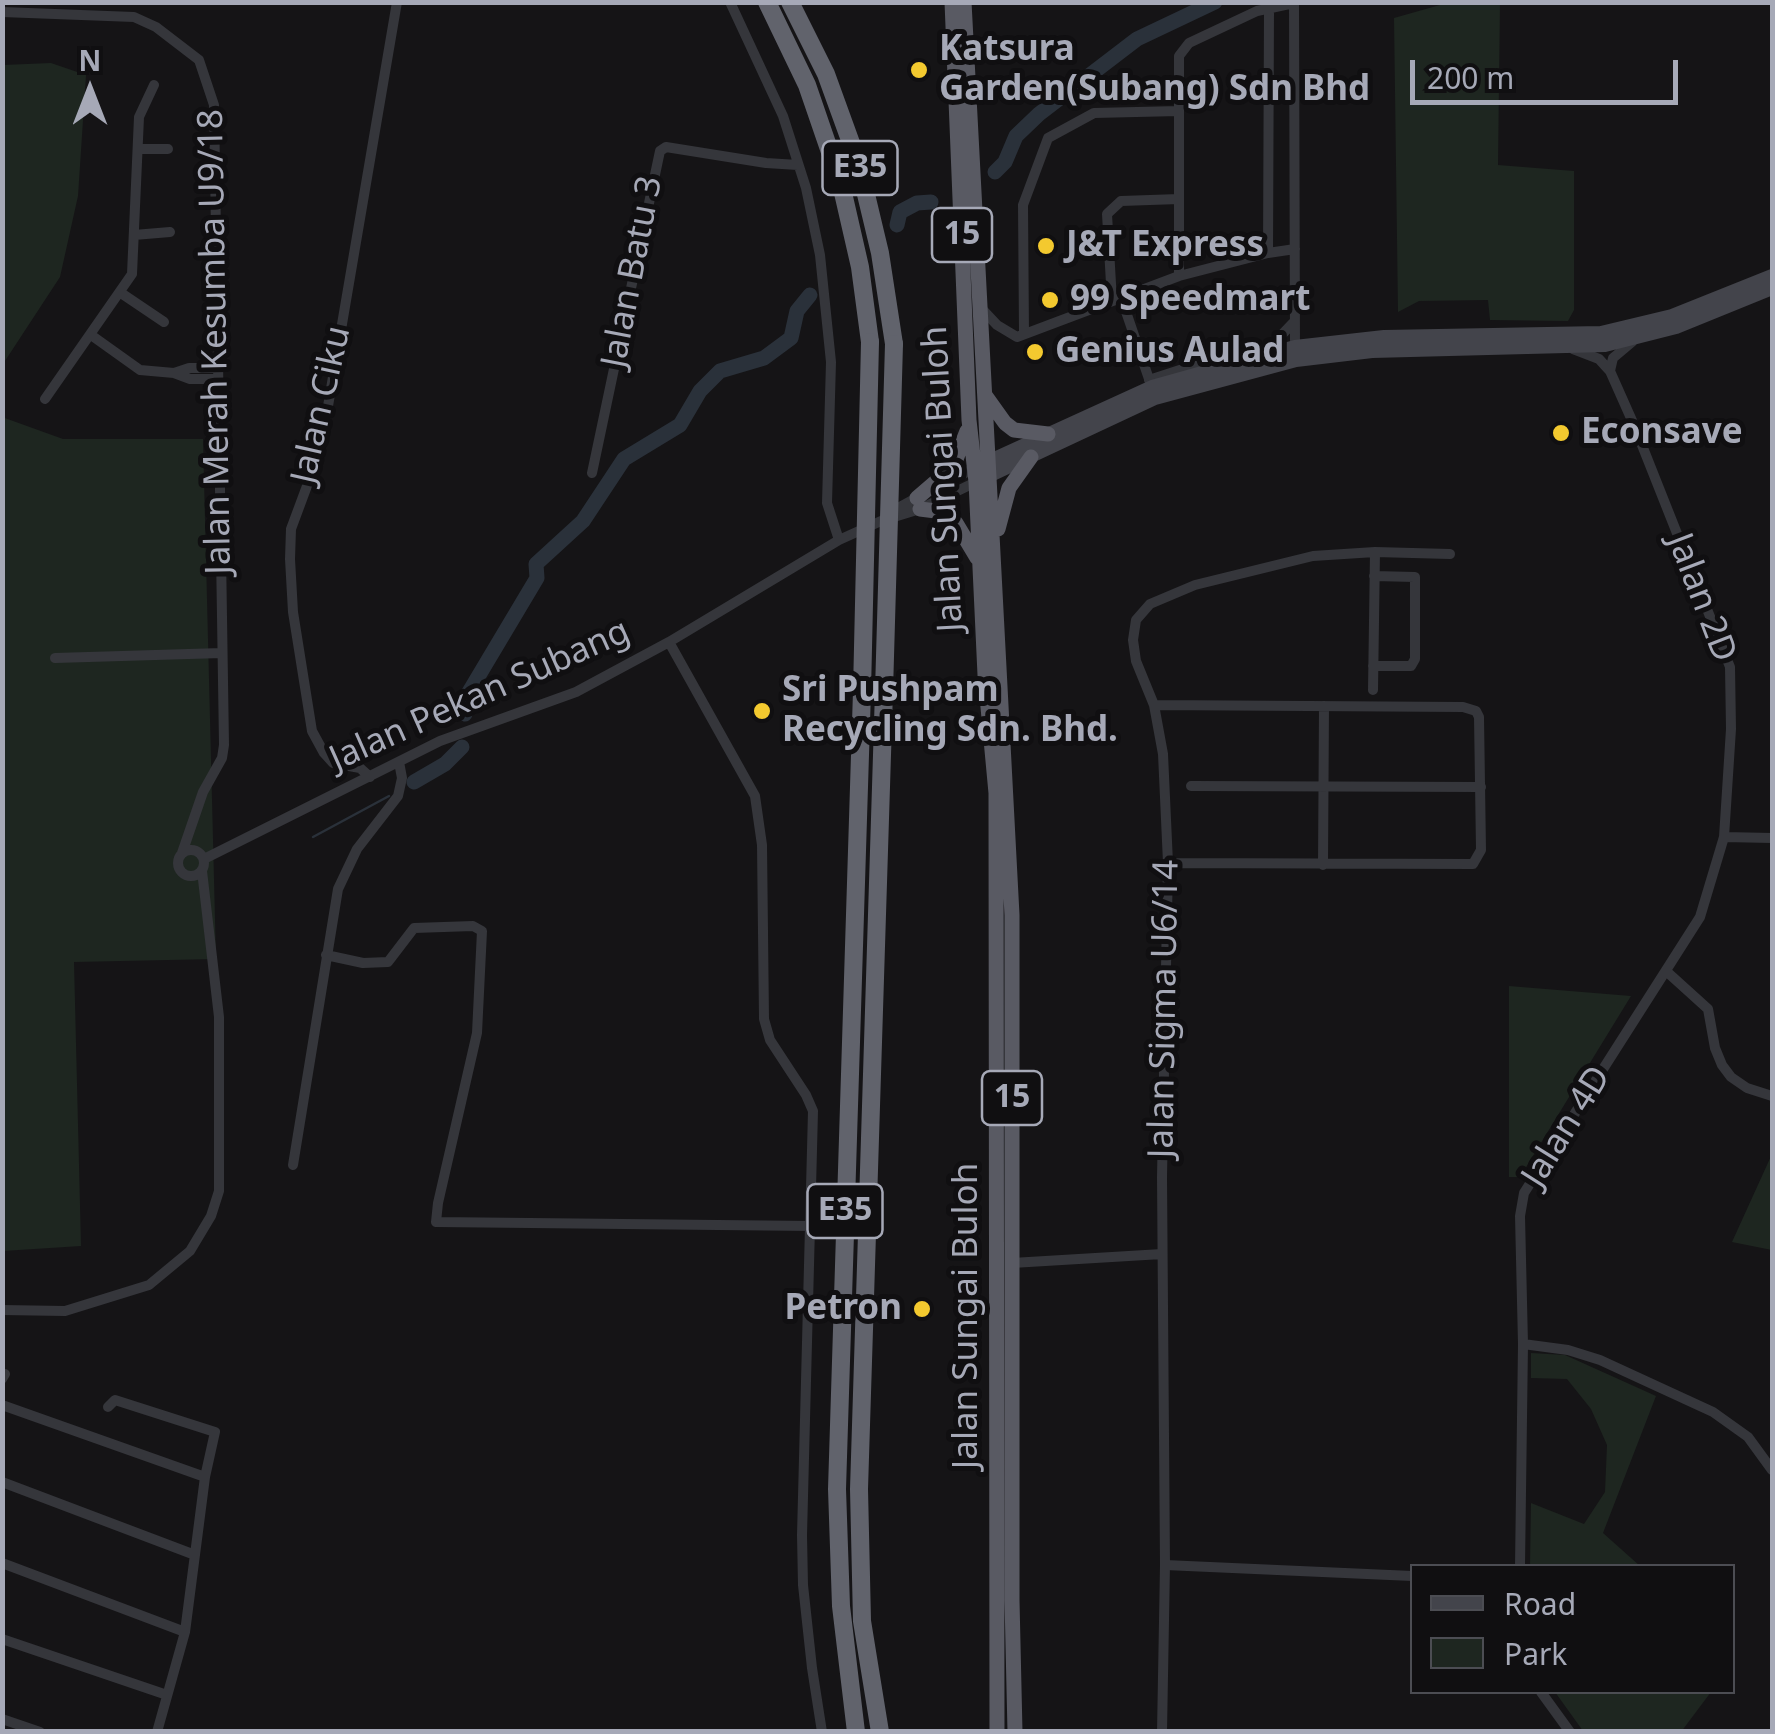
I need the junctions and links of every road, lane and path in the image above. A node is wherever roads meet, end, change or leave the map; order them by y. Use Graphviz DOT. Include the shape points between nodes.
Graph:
graph roads {
  1 [pos="397,2"];
  2 [pos="730,2"];
  3 [pos="767,2"];
  4 [pos="790,2"];
  5 [pos="952,2"];
  6 [pos="964,2"];
  7 [pos="1294,3"];
  8 [pos="1269,8"];
  9 [pos="2,12"];
  10 [pos="154,85"];
  11 [pos="1179,111"];
  12 [pos="138,149"];
  13 [pos="168,149"];
  14 [pos="798,165"];
  15 [pos="1179,199"];
  16 [pos="170,232"];
  17 [pos="134,235"];
  18 [pos="1295,249"];
  19 [pos="1268,253"];
  20 [pos="1179,276"];
  21 [pos="1772,276"];
  22 [pos="1772,288"];
  23 [pos="121,293"];
  24 [pos="1117,299"];
  25 [pos="981,308"];
  26 [pos="1295,320"];
  27 [pos="164,322"];
  28 [pos="1024,334"];
  29 [pos="91,335"];
  30 [pos="1638,339"];
  31 [pos="1295,347"];
  32 [pos="1568,347"];
  33 [pos="1610,371"];
  34 [pos="218,374"];
  35 [pos="1150,383"];
  36 [pos="985,395"];
  37 [pos="44,399"];
  38 [pos="969,420"];
  39 [pos="1048,434"];
  40 [pos="1032,458"];
  41 [pos="982,472"];
  42 [pos="592,473"];
  43 [pos="918,504"];
  44 [pos="994,538"];
  45 [pos="839,540"];
  46 [pos="1375,552"];
  47 [pos="1450,554"];
  48 [pos="978,562"];
  49 [pos="1374,576"];
  50 [pos="669,642"];
  51 [pos="222,653"];
  52 [pos="55,658"];
  53 [pos="1373,666"];
  54 [pos="1373,690"];
  55 [pos="1154,706"];
  56 [pos="1324,706"];
  57 [pos="398,762"];
  58 [pos="370,777"];
  59 [pos="1191,786"];
  60 [pos="1324,786"];
  61 [pos="1481,787"];
  62 [pos="192,830"];
  63 [pos="1724,837"];
  64 [pos="1772,838"];
  65 [pos="182,853"];
  66 [pos="1168,863"];
  67 [pos="1323,864"];
  68 [pos="200,865"];
  69 [pos="326,955"];
  70 [pos="1666,971"];
  71 [pos="1772,1096"];
  72 [pos="293,1165"];
  73 [pos="812,1226"];
  74 [pos="1162,1254"];
  75 [pos="1012,1263"];
  76 [pos="2,1310"];
  77 [pos="1523,1344"];
  78 [pos="2,1405"];
  79 [pos="108,1406"];
  80 [pos="1772,1470"];
  81 [pos="206,1477"];
  82 [pos="2,1482"];
  83 [pos="195,1555"];
  84 [pos="2,1562"];
  85 [pos="1520,1564"];
  86 [pos="1165,1566"];
  87 [pos="1410,1576"];
  88 [pos="185,1632"];
  89 [pos="2,1639"];
  90 [pos="1542,1694"];
  91 [pos="167,1695"];
  92 [pos="2,1719"];
  93 [pos="40,1732"];
  94 [pos="158,1732"];
  95 [pos="822,1732"];
  96 [pos="856,1732"];
  97 [pos="880,1732"];
  98 [pos="996,1732"];
  99 [pos="1015,1732"];
  100 [pos="1162,1732"];
  101 [pos="1570,1732"];
  1 -- 58 [label="street, Jalan Ciku" via="327,412 291,529 293,612 312,730 333,762"];
  2 -- 14 [label="street" via="783,116"];
  3 -- 96 [label="highway, E35, bridge" via="841,184 870,342 838,1489 841,1606"];
  4 -- 97 [label="highway, E35, bridge" via="826,74 859,166 894,344 858,1489 862,1621"];
  5 -- 38 [label="highway, Jalan Sungai Buloh / 15"];
  6 -- 25 [label="highway, Jalan Sungai Buloh / 15"];
  7 -- 8 [label="street"];
  7 -- 18 [label="street"];
  8 -- 11 [label="street" via="1189,43 1179,56"];
  8 -- 19 [label="street"];
  9 -- 34 [label="street, Jalan Merah Kesumba U9/18" via="134,16 199,60 214,105"];
  10 -- 12 [label="street" via="139,118"];
  11 -- 15 [label="street"];
  11 -- 28 [label="street" via="1094,113 1048,138 1023,205"];
  12 -- 13 [label="street"];
  12 -- 17 [label="street"];
  14 -- 42 [label="street, Jalan Batu 3" via="660,151"];
  14 -- 45 [label="street" via="826,305 827,503"];
  15 -- 20 [label="street"];
  15 -- 24 [label="street" via="1121,201 1107,214"];
  16 -- 17 [label="street"];
  17 -- 23 [label="street" via="132,274"];
  18 -- 19 [label="street"];
  18 -- 26 [label="street"];
  19 -- 20 [label="street"];
  20 -- 24 [label="street"];
  21 -- 31 [label="main road" via="1672,316 1601,334 1384,337"];
  22 -- 30 [label="main road"];
  23 -- 27 [label="street"];
  23 -- 29 [label="street"];
  24 -- 28 [label="street"];
  24 -- 35 [label="street"];
  25 -- 28 [label="street" via="1010,334"];
  25 -- 36 [label="highway, Jalan Sungai Buloh / 15"];
  26 -- 31 [label="street"];
  26 -- 35 [label="street" via="1277,342"];
  29 -- 34 [label="street" via="140,370 190,378"];
  29 -- 37 [label="street"];
  30 -- 32 [label="main road"];
  30 -- 33 [label="street" via="1620,349"];
  31 -- 35 [label="main road"];
  32 -- 33 [label="street"];
  32 -- 40 [label="main road" via="1372,351 1296,360 1155,398"];
  33 -- 63 [label="street, Jalan 2D" via="1730,667"];
  34 -- 51 [label="street, Jalan Merah Kesumba U9/18"];
  35 -- 39 [label="main road"];
  36 -- 39 [label="highway" via="1014,430"];
  36 -- 41 [label="highway, Jalan Sungai Buloh / 15"];
  38 -- 41 [label="highway, Jalan Sungai Buloh / 15"];
  38 -- 43 [label="highway" via="952,467"];
  39 -- 41 [label="main road"];
  40 -- 41 [label="main road"];
  40 -- 44 [label="highway" via="1009,488"];
  41 -- 43 [label="street, Jalan Pekan Subang"];
  41 -- 44 [label="highway, Jalan Sungai Buloh / 15"];
  41 -- 48 [label="highway, Jalan Sungai Buloh / 15"];
  43 -- 45 [label="street, Jalan Pekan Subang" via="893,509"];
  43 -- 48 [label="highway" via="956,523"];
  44 -- 75 [label="highway, Jalan Sungai Buloh / 15" via="1012,915"];
  45 -- 50 [label="street, Jalan Pekan Subang"];
  46 -- 47 [label="street, Jalan Sigma U6/14"];
  46 -- 49 [label="street"];
  46 -- 55 [label="street, Jalan Sigma U6/14" via="1313,556 1195,585 1150,604 1136,620 1132,640"];
  48 -- 98 [label="highway, Jalan Sungai Buloh / 15" via="998,864"];
  49 -- 53 [label="street"];
  49 -- 53 [label="street" via="1415,578 1415,659 1411,666"];
  50 -- 57 [label="street, Jalan Pekan Subang" via="576,692"];
  50 -- 73 [label="street" via="756,796 764,1019 813,1111"];
  51 -- 52 [label="street"];
  51 -- 62 [label="street, Jalan Merah Kesumba U9/18" via="223,751"];
  53 -- 54 [label="street"];
  55 -- 56 [label="street"];
  55 -- 66 [label="street, Jalan Sigma U6/14"];
  56 -- 60 [label="street"];
  56 -- 61 [label="street" via="1476,711"];
  57 -- 58 [label="street, Jalan Pekan Subang"];
  57 -- 69 [label="street" via="398,796 344,872"];
  58 -- 68 [label="street, Jalan Pekan Subang"];
  59 -- 60 [label="street"];
  60 -- 61 [label="street"];
  60 -- 67 [label="street"];
  61 -- 67 [label="street" via="1478,861"];
  62 -- 65 [label="street, Jalan Merah Kesumba U9/18"];
  62 -- 68 [label="street"];
  63 -- 64 [label="street"];
  63 -- 70 [label="street, Jalan 4D" via="1700,916"];
  65 -- 68 [label="street" via="195,850"];
  65 -- 68 [label="street" via="178,864 185,875"];
  66 -- 67 [label="street"];
  66 -- 74 [label="street, Jalan Sigma U6/14"];
  68 -- 76 [label="street" via="218,1017 219,1191 211,1216 190,1251 149,1286 65,1311"];
  69 -- 72 [label="street"];
  69 -- 73 [label="street" via="388,962 414,928 482,931 478,1033 436,1222"];
  70 -- 71 [label="street" via="1708,1009 1731,1078"];
  70 -- 77 [label="street, Jalan 4D" via="1524,1193"];
  73 -- 95 [label="street" via="802,1552"];
  74 -- 75 [label="street"];
  74 -- 86 [label="street, Jalan Sigma U6/14"];
  75 -- 99 [label="highway, Jalan Sungai Buloh / 15"];
  77 -- 80 [label="street" via="1600,1360 1713,1412 1748,1437"];
  77 -- 85 [label="street, Jalan 4D"];
  78 -- 81 [label="street"];
  79 -- 81 [label="street" via="114,1400 215,1432"];
  81 -- 83 [label="street"];
  82 -- 83 [label="street"];
  83 -- 88 [label="street"];
  84 -- 88 [label="street"];
  86 -- 87 [label="street"];
  86 -- 100 [label="street, Jalan Sigma U6/14"];
  88 -- 91 [label="street"];
  89 -- 91 [label="street"];
  90 -- 101 [label="street"];
  91 -- 94 [label="street"];
  92 -- 93 [label="street"];
}
